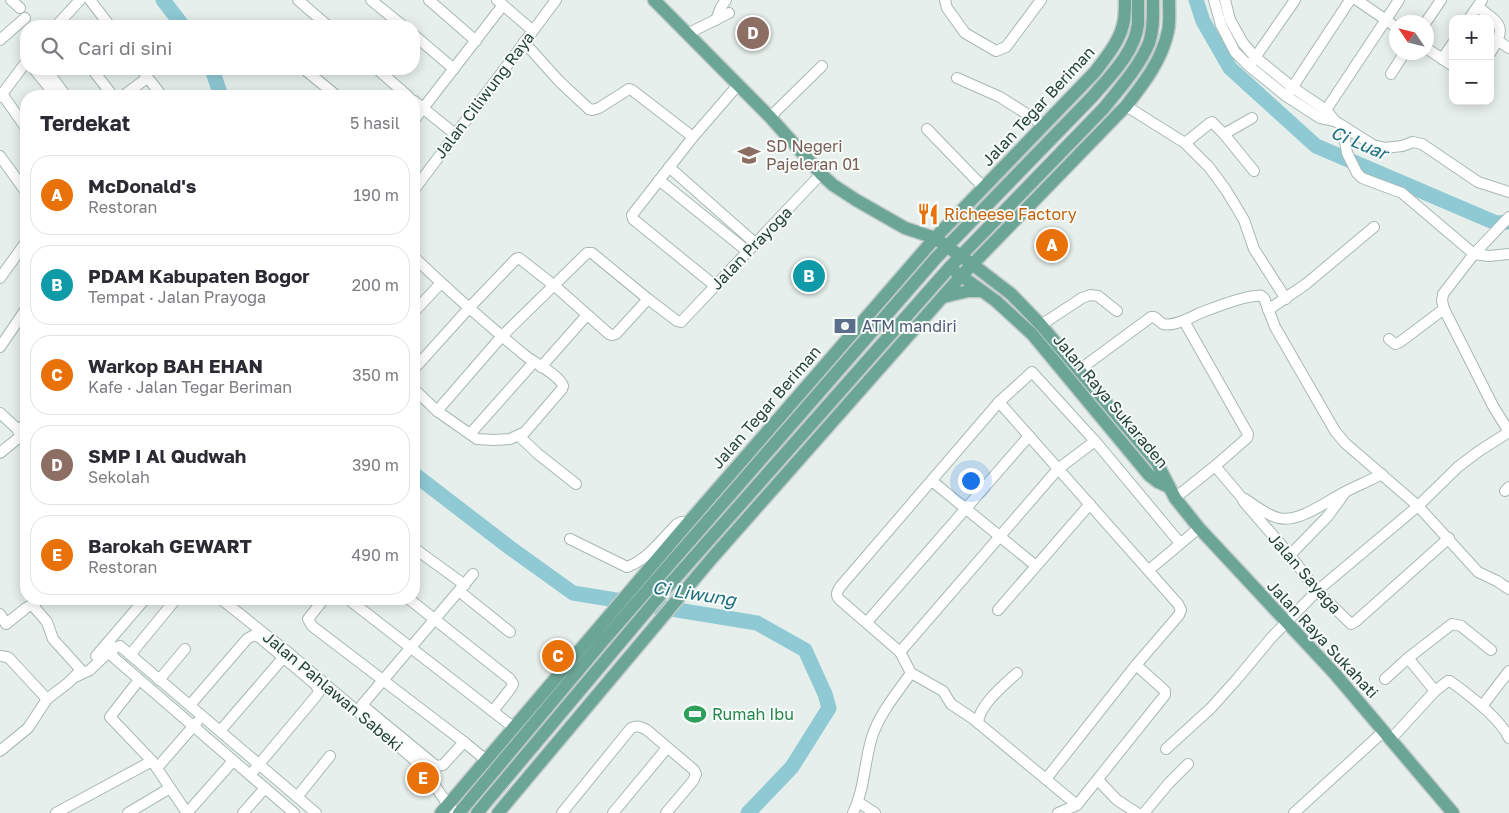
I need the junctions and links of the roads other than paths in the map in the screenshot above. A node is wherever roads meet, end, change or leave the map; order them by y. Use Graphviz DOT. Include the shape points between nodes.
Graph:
graph roads {
  1 [pos="11,0"];
  2 [pos="80,0"];
  3 [pos="90,0"];
  4 [pos="298,0"];
  5 [pos="371,0"];
  6 [pos="429,0"];
  7 [pos="556,0"];
  8 [pos="654,0"];
  9 [pos="726,0"];
  10 [pos="945,0"];
  11 [pos="1041,0"];
  12 [pos="1124,0"];
  13 [pos="1138,0"];
  14 [pos="1153,0"];
  15 [pos="1169,0"];
  16 [pos="1214,0"];
  17 [pos="1225,0"];
  18 [pos="1296,0"];
  19 [pos="1350,0"];
  20 [pos="1357,0"];
  21 [pos="1399,0"];
  22 [pos="1441,0"];
  23 [pos="500,3"];
  24 [pos="1480,3"];
  25 [pos="20,8"];
  26 [pos="729,13"];
  27 [pos="1431,15"];
  28 [pos="1472,15"];
  29 [pos="25,18"];
  30 [pos="22,20"];
  31 [pos="62,20"];
  32 [pos="105,20"];
  33 [pos="321,20"];
  34 [pos="396,20"];
  35 [pos="716,20"];
  36 [pos="1386,20"];
  37 [pos="20,22"];
  38 [pos="1389,22"];
  39 [pos="532,30"];
  40 [pos="687,34"];
  41 [pos="2,36"];
  42 [pos="420,40"];
  43 [pos="476,41"];
  44 [pos="1498,41"];
  45 [pos="524,42"];
  46 [pos="1494,47"];
  47 [pos="1509,48"];
  48 [pos="1449,49"];
  49 [pos="1434,54"];
  50 [pos="1256,57"];
  51 [pos="1442,59"];
  52 [pos="1401,60"];
  53 [pos="1449,63"];
  54 [pos="822,66"];
  55 [pos="1249,66"];
  56 [pos="454,69"];
  57 [pos="20,70"];
  58 [pos="1391,74"];
  59 [pos="39,75"];
  60 [pos="50,75"];
  61 [pos="97,75"];
  62 [pos="145,75"];
  63 [pos="311,75"];
  64 [pos="384,75"];
  65 [pos="147,78"];
  66 [pos="957,78"];
  67 [pos="738,84"];
  68 [pos="51,90"];
  69 [pos="62,90"];
  70 [pos="108,90"];
  71 [pos="131,90"];
  72 [pos="157,90"];
  73 [pos="330,90"];
  74 [pos="401,90"];
  75 [pos="1289,91"];
  76 [pos="1,95"];
  77 [pos="420,106"];
  78 [pos="1126,106"];
  79 [pos="423,109"];
  80 [pos="420,113"];
  81 [pos="1323,114"];
  82 [pos="770,117"];
  83 [pos="1252,118"];
  84 [pos="20,120"];
  85 [pos="1044,125"];
  86 [pos="1347,129"];
  87 [pos="927,130"];
  88 [pos="455,134"];
  89 [pos="1224,134"];
  90 [pos="693,137"];
  91 [pos="1185,143"];
  92 [pos="0,156"];
  93 [pos="669,167"];
  94 [pos="1254,171"];
  95 [pos="821,174"];
  96 [pos="659,180"];
  97 [pos="420,182"];
  98 [pos="20,184"];
  99 [pos="983,188"];
  100 [pos="1509,192"];
  101 [pos="1509,217"];
  102 [pos="905,228"];
  103 [pos="1374,228"];
  104 [pos="935,238"];
  105 [pos="755,243"];
  106 [pos="947,246"];
  107 [pos="20,250"];
  108 [pos="924,250"];
  109 [pos="747,252"];
  110 [pos="1474,254"];
  111 [pos="1509,254"];
  112 [pos="960,256"];
  113 [pos="936,258"];
  114 [pos="420,263"];
  115 [pos="972,264"];
  116 [pos="950,268"];
  117 [pos="961,276"];
  118 [pos="0,278"];
  119 [pos="441,283"];
  120 [pos="554,285"];
  121 [pos="714,285"];
  122 [pos="982,291"];
  123 [pos="942,298"];
  124 [pos="648,299"];
  125 [pos="1286,299"];
  126 [pos="420,306"];
  127 [pos="469,308"];
  128 [pos="1444,309"];
  129 [pos="1268,310"];
  130 [pos="1117,311"];
  131 [pos="587,315"];
  132 [pos="20,318"];
  133 [pos="1184,321"];
  134 [pos="1041,325"];
  135 [pos="502,336"];
  136 [pos="1388,339"];
  137 [pos="0,346"];
  138 [pos="420,362"];
  139 [pos="538,365"];
  140 [pos="1078,370"];
  141 [pos="420,395"];
  142 [pos="999,402"];
  143 [pos="437,411"];
  144 [pos="0,413"];
  145 [pos="20,432"];
  146 [pos="1509,432"];
  147 [pos="470,434"];
  148 [pos="20,436"];
  149 [pos="519,436"];
  150 [pos="1030,436"];
  151 [pos="1094,441"];
  152 [pos="1145,448"];
  153 [pos="0,453"];
  154 [pos="1135,458"];
  155 [pos="1215,466"];
  156 [pos="1058,469"];
  157 [pos="1382,474"];
  158 [pos="932,481"];
  159 [pos="576,484"];
  160 [pos="1347,490"];
  161 [pos="1172,492"];
  162 [pos="1242,498"];
  163 [pos="1090,504"];
  164 [pos="1418,506"];
  165 [pos="966,509"];
  166 [pos="684,527"];
  167 [pos="1199,528"];
  168 [pos="1000,536"];
  169 [pos="1449,538"];
  170 [pos="570,539"];
  171 [pos="1180,543"];
  172 [pos="420,553"];
  173 [pos="1290,555"];
  174 [pos="1036,566"];
  175 [pos="1149,570"];
  176 [pos="474,574"];
  177 [pos="462,588"];
  178 [pos="1509,589"];
  179 [pos="1317,591"];
  180 [pos="30,605"];
  181 [pos="34,605"];
  182 [pos="141,605"];
  183 [pos="171,605"];
  184 [pos="229,605"];
  185 [pos="319,605"];
  186 [pos="356,605"];
  187 [pos="417,605"];
  188 [pos="998,610"];
  189 [pos="0,614"];
  190 [pos="436,619"];
  191 [pos="866,622"];
  192 [pos="1287,622"];
  193 [pos="510,632"];
  194 [pos="599,636"];
  195 [pos="110,646"];
  196 [pos="411,647"];
  197 [pos="184,649"];
  198 [pos="1491,650"];
  199 [pos="900,652"];
  200 [pos="130,654"];
  201 [pos="0,656"];
  202 [pos="283,658"];
  203 [pos="1408,658"];
  204 [pos="1136,665"];
  205 [pos="1509,671"];
  206 [pos="910,673"];
  207 [pos="1017,673"];
  208 [pos="78,674"];
  209 [pos="1385,679"];
  210 [pos="139,680"];
  211 [pos="160,680"];
  212 [pos="384,680"];
  213 [pos="1435,692"];
  214 [pos="47,699"];
  215 [pos="190,705"];
  216 [pos="1482,706"];
  217 [pos="493,711"];
  218 [pos="202,716"];
  219 [pos="978,723"];
  220 [pos="193,726"];
  221 [pos="513,727"];
  222 [pos="220,731"];
  223 [pos="1388,735"];
  224 [pos="1509,738"];
  225 [pos="464,742"];
  226 [pos="667,748"];
  227 [pos="1166,749"];
  228 [pos="0,751"];
  229 [pos="330,756"];
  230 [pos="486,760"];
  231 [pos="234,761"];
  232 [pos="154,764"];
  233 [pos="259,764"];
  234 [pos="1188,764"];
  235 [pos="250,775"];
  236 [pos="1046,779"];
  237 [pos="1098,780"];
  238 [pos="170,788"];
  239 [pos="265,788"];
  240 [pos="297,796"];
  241 [pos="858,802"];
  242 [pos="1077,805"];
  243 [pos="448,810"];
  244 [pos="1447,810"];
  245 [pos="62,812"];
  246 [pos="128,813"];
  247 [pos="187,813"];
  248 [pos="243,813"];
  249 [pos="294,813"];
  250 [pos="316,813"];
  251 [pos="459,813"];
  252 [pos="477,813"];
  253 [pos="498,813"];
  254 [pos="562,813"];
  255 [pos="613,813"];
  256 [pos="666,813"];
  257 [pos="853,813"];
  258 [pos="875,813"];
  259 [pos="1058,813"];
  260 [pos="1137,813"];
  261 [pos="1144,813"];
  262 [pos="1294,813"];
  1 -- 25 [label="street"];
  2 -- 31 [label="street"];
  3 -- 32 [label="street"];
  4 -- 33 [label="street"];
  5 -- 34 [label="street"];
  6 -- 43 [label="street"];
  7 -- 39 [label="street, Jalan Ciliwung Raya"];
  8 -- 40 [label="main road"];
  9 -- 35 [label="street"];
  10 -- 11 [label="street" via="965,33 996,51 1006,47"];
  12 -- 85 [label="main road, Jalan Tegar Beriman" via="1125,19 1110,53"];
  13 -- 106 [label="main road, Jalan Tegar Beriman" via="1138,25 1132,46 1113,73"];
  14 -- 112 [label="main road" via="1153,26 1148,43 1124,84"];
  15 -- 78 [label="main road" via="1168,30 1160,54 1147,79"];
  16 -- 55 [label="street" via="1221,25 1235,52"];
  17 -- 50 [label="street" via="1230,20 1243,44"];
  18 -- 50 [label="street"];
  19 -- 75 [label="street"];
  20 -- 36 [label="street"];
  21 -- 36 [label="street"];
  22 -- 27 [label="street"];
  23 -- 39 [label="street"];
  23 -- 43 [label="street"];
  24 -- 28 [label="street"];
  24 -- 44 [label="street" via="1500,27"];
  26 -- 35 [label="street"];
  29 -- 30 [label="street"];
  35 -- 40 [label="street"];
  36 -- 38 [label="street"];
  36 -- 81 [label="street"];
  37 -- 41 [label="street"];
  39 -- 45 [label="street, Jalan Ciliwung Raya"];
  40 -- 67 [label="main road"];
  42 -- 56 [label="street"];
  43 -- 56 [label="street"];
  44 -- 46 [label="street"];
  44 -- 47 [label="street"];
  45 -- 88 [label="street, Jalan Ciliwung Raya"];
  45 -- 90 [label="street" via="589,109 599,108 629,89"];
  48 -- 51 [label="street"];
  49 -- 51 [label="street"];
  50 -- 55 [label="street"];
  50 -- 75 [label="street"];
  51 -- 53 [label="street"];
  52 -- 58 [label="street"];
  54 -- 82 [label="street"];
  55 -- 75 [label="street"];
  56 -- 79 [label="street"];
  57 -- 76 [label="street"];
  59 -- 68 [label="street"];
  60 -- 69 [label="street"];
  61 -- 70 [label="street"];
  62 -- 65 [label="street"];
  63 -- 73 [label="street"];
  64 -- 74 [label="street"];
  65 -- 71 [label="street"];
  65 -- 72 [label="street"];
  66 -- 85 [label="street" via="1000,97"];
  67 -- 82 [label="main road"];
  67 -- 90 [label="street"];
  75 -- 81 [label="street"];
  76 -- 84 [label="street"];
  77 -- 79 [label="street"];
  78 -- 91 [label="street"];
  78 -- 115 [label="main road"];
  79 -- 80 [label="street"];
  79 -- 88 [label="street"];
  81 -- 86 [label="street"];
  82 -- 95 [label="main road"];
  83 -- 89 [label="street"];
  85 -- 99 [label="main road, Jalan Tegar Beriman"];
  86 -- 100 [label="street" via="1373,145 1385,148 1413,142 1422,144 1478,182"];
  86 -- 110 [label="street" via="1347,153 1356,173 1368,181 1402,193"];
  87 -- 99 [label="street"];
  88 -- 97 [label="street, Jalan Ciliwung Raya"];
  89 -- 91 [label="street" via="1210,123"];
  89 -- 94 [label="street"];
  90 -- 93 [label="street"];
  91 -- 125 [label="street" via="1226,190 1244,220 1257,255"];
  92 -- 98 [label="street"];
  93 -- 96 [label="street"];
  93 -- 105 [label="street"];
  95 -- 102 [label="main road" via="856,200"];
  95 -- 105 [label="street, Jalan Prayoga"];
  96 -- 109 [label="street"];
  96 -- 121 [label="street" via="632,218"];
  99 -- 104 [label="main road, Jalan Tegar Beriman"];
  101 -- 110 [label="street"];
  102 -- 104 [label="main road, Jalan Raya Sukaraden"];
  102 -- 108 [label="main road, Jalan Raya Sukaraden"];
  103 -- 125 [label="street"];
  104 -- 106 [label="main road, Jalan Raya Sukaraden"];
  104 -- 108 [label="main road, Jalan Tegar Beriman"];
  105 -- 109 [label="street, Jalan Prayoga"];
  106 -- 112 [label="main road, Jalan Raya Sukaraden"];
  106 -- 113 [label="main road, Jalan Tegar Beriman"];
  107 -- 118 [label="street"];
  108 -- 113 [label="main road, Jalan Raya Sukaraden"];
  108 -- 166 [label="main road, Jalan Tegar Beriman"];
  109 -- 121 [label="street, Jalan Prayoga"];
  110 -- 111 [label="street"];
  110 -- 128 [label="street" via="1443,294"];
  112 -- 115 [label="main road, Jalan Raya Sukaraden"];
  112 -- 116 [label="main road"];
  113 -- 116 [label="main road, Jalan Raya Sukaraden"];
  113 -- 194 [label="main road, Jalan Tegar Beriman" via="692,539"];
  114 -- 119 [label="street"];
  115 -- 117 [label="main road"];
  115 -- 134 [label="main road, Jalan Raya Sukaraden" via="1007,291"];
  116 -- 117 [label="main road, Jalan Raya Sukaraden"];
  116 -- 252 [label="main road" via="703,547"];
  117 -- 122 [label="main road, Jalan Raya Sukaraden"];
  117 -- 123 [label="main road"];
  119 -- 126 [label="street"];
  119 -- 127 [label="street"];
  120 -- 124 [label="street" via="590,252"];
  120 -- 127 [label="street" via="519,258"];
  120 -- 131 [label="street"];
  120 -- 135 [label="street"];
  121 -- 124 [label="street, Jalan Prayoga" via="681,322"];
  122 -- 123 [label="main road"];
  122 -- 154 [label="main road, Jalan Raya Sukaraden" via="1032,334"];
  123 -- 253 [label="main road" via="713,557"];
  124 -- 131 [label="street" via="616,334 608,334"];
  125 -- 129 [label="street"];
  127 -- 135 [label="street"];
  127 -- 138 [label="street"];
  128 -- 136 [label="street" via="1400,342 1395,344"];
  128 -- 146 [label="street"];
  129 -- 133 [label="street" via="1264,298 1254,296 1201,312"];
  129 -- 157 [label="street" via="1335,431"];
  130 -- 134 [label="street" via="1098,296 1090,295"];
  131 -- 139 [label="street"];
  132 -- 137 [label="street"];
  133 -- 140 [label="street" via="1163,324 1151,317"];
  133 -- 155 [label="street" via="1248,434"];
  134 -- 140 [label="main road, Jalan Raya Sukaraden"];
  135 -- 139 [label="street"];
  135 -- 143 [label="street"];
  139 -- 147 [label="street"];
  139 -- 149 [label="street" via="560,380 563,386"];
  140 -- 152 [label="main road, Jalan Raya Sukaraden"];
  141 -- 143 [label="street"];
  142 -- 150 [label="street"];
  142 -- 151 [label="street" via="1032,372"];
  142 -- 158 [label="street"];
  143 -- 147 [label="street"];
  144 -- 145 [label="street"];
  146 -- 164 [label="street" via="1458,467"];
  147 -- 149 [label="street" via="477,439 494,440"];
  148 -- 153 [label="street"];
  149 -- 159 [label="street"];
  150 -- 156 [label="street"];
  150 -- 165 [label="street"];
  151 -- 156 [label="street"];
  151 -- 171 [label="street"];
  152 -- 154 [label="main road"];
  152 -- 161 [label="main road, Jalan Raya Sukaraden"];
  154 -- 161 [label="main road, Jalan Raya Sukaraden"];
  155 -- 161 [label="street"];
  155 -- 162 [label="street, Jalan Sayaga"];
  156 -- 163 [label="street"];
  156 -- 168 [label="street"];
  157 -- 160 [label="street"];
  157 -- 164 [label="street"];
  158 -- 165 [label="street"];
  158 -- 191 [label="street" via="837,593 837,597"];
  160 -- 162 [label="street" via="1307,513 1286,519 1277,518"];
  160 -- 173 [label="street" via="1328,516"];
  161 -- 167 [label="main road, Jalan Raya Sukahati"];
  162 -- 173 [label="street, Jalan Sayaga"];
  163 -- 174 [label="street"];
  163 -- 175 [label="street"];
  164 -- 169 [label="street"];
  164 -- 179 [label="street"];
  165 -- 168 [label="street"];
  165 -- 191 [label="street"];
  166 -- 170 [label="street" via="683,522 677,524 645,556 627,567"];
  166 -- 194 [label="main road, Jalan Tegar Beriman"];
  167 -- 171 [label="street"];
  167 -- 192 [label="main road, Jalan Raya Sukahati"];
  168 -- 174 [label="street"];
  168 -- 199 [label="street"];
  169 -- 178 [label="street" via="1478,572"];
  169 -- 179 [label="street, Jalan Sayaga" via="1352,624"];
  171 -- 175 [label="street"];
  172 -- 177 [label="street"];
  173 -- 179 [label="street, Jalan Sayaga"];
  174 -- 188 [label="street"];
  175 -- 204 [label="street" via="1180,610"];
  176 -- 177 [label="street"];
  177 -- 190 [label="street"];
  177 -- 193 [label="street"];
  179 -- 192 [label="street"];
  180 -- 189 [label="street" via="6,624"];
  181 -- 208 [label="street"];
  182 -- 195 [label="street"];
  183 -- 200 [label="street"];
  184 -- 243 [label="street, Jalan Pahlawan Sabeki" via="411,756 426,772"];
  185 -- 212 [label="street" via="308,619 312,626"];
  186 -- 196 [label="street"];
  187 -- 190 [label="street"];
  190 -- 196 [label="street"];
  190 -- 217 [label="street" via="510,679 512,688"];
  191 -- 199 [label="street"];
  192 -- 223 [label="main road, Jalan Raya Sukahati"];
  192 -- 227 [label="street" via="1211,708"];
  194 -- 221 [label="main road, Jalan Tegar Beriman"];
  194 -- 251 [label="main road, Jalan Tegar Beriman"];
  195 -- 200 [label="street" via="120,646"];
  195 -- 208 [label="street" via="90,670"];
  195 -- 210 [label="street" via="112,656"];
  196 -- 212 [label="street"];
  196 -- 217 [label="street"];
  197 -- 211 [label="street"];
  198 -- 203 [label="street" via="1462,626 1452,624"];
  199 -- 206 [label="street"];
  200 -- 211 [label="street"];
  201 -- 214 [label="street" via="7,657"];
  202 -- 215 [label="street" via="254,635"];
  202 -- 222 [label="street"];
  202 -- 233 [label="street" via="316,685 319,692"];
  203 -- 209 [label="street"];
  203 -- 213 [label="street"];
  204 -- 236 [label="street"];
  204 -- 237 [label="street" via="1165,691 1165,695"];
  205 -- 216 [label="street"];
  206 -- 219 [label="street" via="943,691 951,704"];
  206 -- 241 [label="street" via="872,737"];
  207 -- 219 [label="street" via="989,701 980,713"];
  208 -- 214 [label="street"];
  210 -- 220 [label="street"];
  210 -- 232 [label="street" via="110,717"];
  211 -- 215 [label="street"];
  212 -- 225 [label="street"];
  212 -- 225 [label="street" via="362,705 430,763 443,765"];
  213 -- 216 [label="street" via="1450,681"];
  213 -- 223 [label="street"];
  214 -- 228 [label="street" via="28,728"];
  215 -- 218 [label="street"];
  216 -- 224 [label="street"];
  217 -- 221 [label="street"];
  218 -- 220 [label="street"];
  218 -- 222 [label="street"];
  219 -- 236 [label="street"];
  220 -- 231 [label="street"];
  220 -- 232 [label="street"];
  221 -- 230 [label="main road, Jalan Tegar Beriman"];
  222 -- 233 [label="street"];
  223 -- 244 [label="main road, Jalan Raya Sukahati"];
  223 -- 262 [label="street"];
  225 -- 230 [label="street"];
  226 -- 254 [label="street" via="647,730 635,726"];
  226 -- 255 [label="street"];
  226 -- 256 [label="street" via="696,774"];
  229 -- 240 [label="street"];
  230 -- 243 [label="main road, Jalan Tegar Beriman"];
  231 -- 235 [label="street"];
  231 -- 247 [label="street"];
  232 -- 238 [label="street"];
  232 -- 245 [label="street"];
  233 -- 235 [label="street"];
  233 -- 240 [label="street"];
  234 -- 261 [label="street"];
  235 -- 239 [label="street"];
  236 -- 242 [label="street"];
  237 -- 242 [label="street"];
  237 -- 260 [label="street" via="1117,800"];
  238 -- 246 [label="street"];
  238 -- 247 [label="street"];
  239 -- 248 [label="street"];
  239 -- 249 [label="street"];
  240 -- 250 [label="street"];
  241 -- 257 [label="street"];
  241 -- 258 [label="street"];
  242 -- 259 [label="street"];
}
